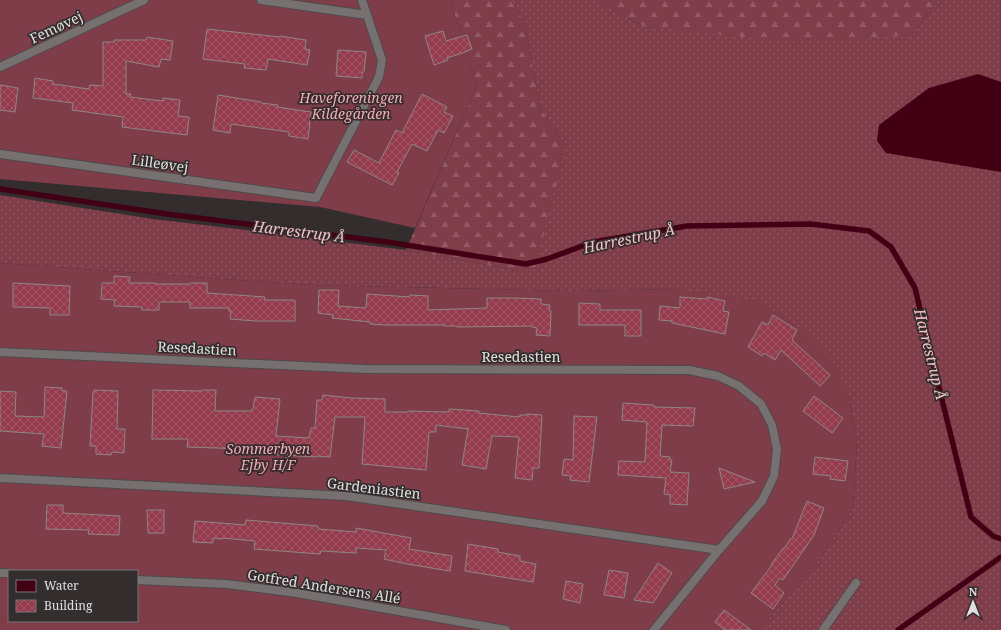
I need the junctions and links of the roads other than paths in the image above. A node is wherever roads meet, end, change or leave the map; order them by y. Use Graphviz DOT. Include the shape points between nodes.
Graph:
graph roads {
  1 [pos="144,0"];
  2 [pos="261,0"];
  3 [pos="362,0"];
  4 [pos="367,15"];
  5 [pos="0,67"];
  6 [pos="0,154"];
  7 [pos="0,352"];
  8 [pos="0,478"];
  9 [pos="719,550"];
  10 [pos="138,580"];
  11 [pos="856,583"];
  12 [pos="506,630"];
  13 [pos="654,630"];
  14 [pos="823,630"];
  1 -- 5 [label="lane, Femøvej"];
  2 -- 4 [label="lane"];
  3 -- 4 [label="lane"];
  4 -- 6 [label="lane, Lilleøvej" via="382,60 378,77 316,198"];
  7 -- 9 [label="lane, Resedastien" via="365,369 689,370 718,376 739,386 761,404 772,425 777,449 774,476 762,502"];
  8 -- 9 [label="lane, Gardeniastien" via="346,496"];
  9 -- 13 [label="lane, Resedastien"];
  10 -- 12 [label="lane, Gotfred Andersens Allé" via="226,584 297,593"];
  11 -- 14 [label="lane"];
}
